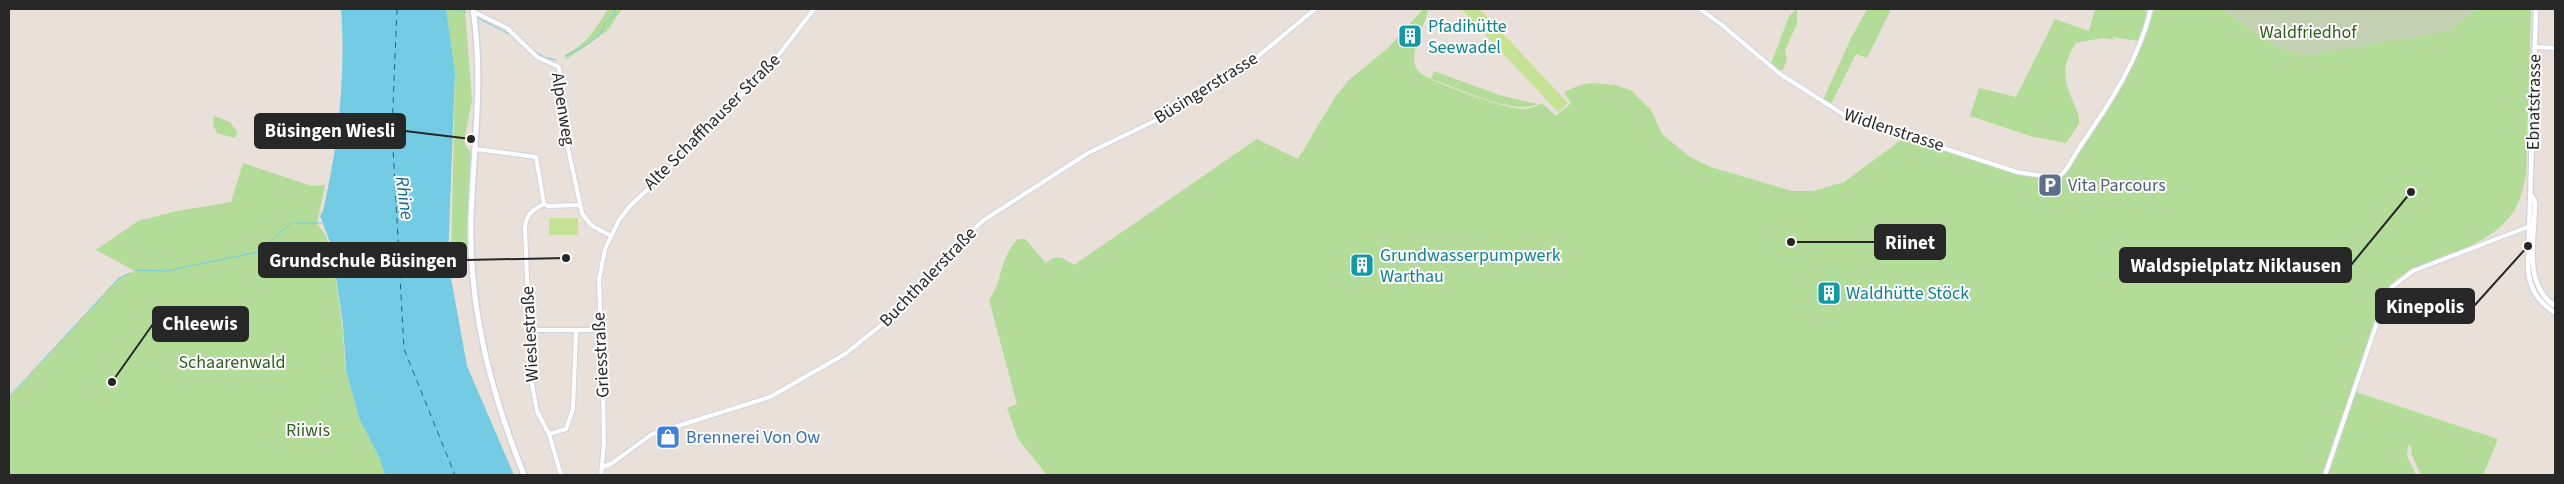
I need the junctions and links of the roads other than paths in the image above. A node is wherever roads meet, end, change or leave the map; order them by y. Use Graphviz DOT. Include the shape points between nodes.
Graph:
graph roads {
  1 [pos="814,9"];
  2 [pos="1315,9"];
  3 [pos="1700,9"];
  4 [pos="2151,9"];
  5 [pos="2536,9"];
  6 [pos="474,10"];
  7 [pos="2535,47"];
  8 [pos="2555,48"];
  9 [pos="476,149"];
  10 [pos="1088,152"];
  11 [pos="544,204"];
  12 [pos="580,204"];
  13 [pos="2532,226"];
  14 [pos="611,236"];
  15 [pos="2555,306"];
  16 [pos="2555,312"];
  17 [pos="529,330"];
  18 [pos="576,330"];
  19 [pos="600,330"];
  20 [pos="549,434"];
  21 [pos="602,467"];
  22 [pos="524,475"];
  23 [pos="561,475"];
  24 [pos="601,475"];
  25 [pos="2325,475"];
  1 -- 14 [label="street, Alte Schaffhauser Straße" via="774,61 684,156 629,207"];
  2 -- 10 [label="street, Büsingerstrasse" via="1250,63 1169,114"];
  3 -- 4 [label="street, Widlenstrasse" via="1780,74 1846,116 2017,172 2058,178 2097,124 2123,78"];
  5 -- 7 [label="street, Ebnatstrasse"];
  6 -- 9 [label="main road" via="479,60"];
  6 -- 12 [label="street, Alpenweg" via="507,28 538,57 559,67 564,130"];
  7 -- 8 [label="street"];
  7 -- 13 [label="street, Ebnatstrasse"];
  9 -- 11 [label="street" via="536,157"];
  9 -- 22 [label="main road" via="471,221 477,312 496,401"];
  10 -- 21 [label="street, Buchthalerstraße" via="973,229 900,310 844,354 770,398 652,434"];
  11 -- 12 [label="street"];
  11 -- 17 [label="street, Wieslestraße" via="526,217"];
  12 -- 14 [label="street, Alpenweg" via="586,219"];
  13 -- 15 [label="street, Ebnatstrasse" via="2534,278 2544,298"];
  13 -- 16 [label="street, Ebnatstrasse" via="2528,267 2530,284 2540,301"];
  13 -- 25 [label="street" via="2413,271 2392,287"];
  14 -- 19 [label="street, Griesstraße" via="599,280"];
  17 -- 18 [label="street"];
  17 -- 20 [label="street, Wieslestraße" via="531,379 537,410"];
  18 -- 19 [label="street"];
  18 -- 20 [label="street" via="573,409 566,429"];
  19 -- 21 [label="street, Griesstraße" via="604,392"];
  20 -- 23 [label="street, Wieslestraße"];
  21 -- 24 [label="street, Griesstraße"];
}
